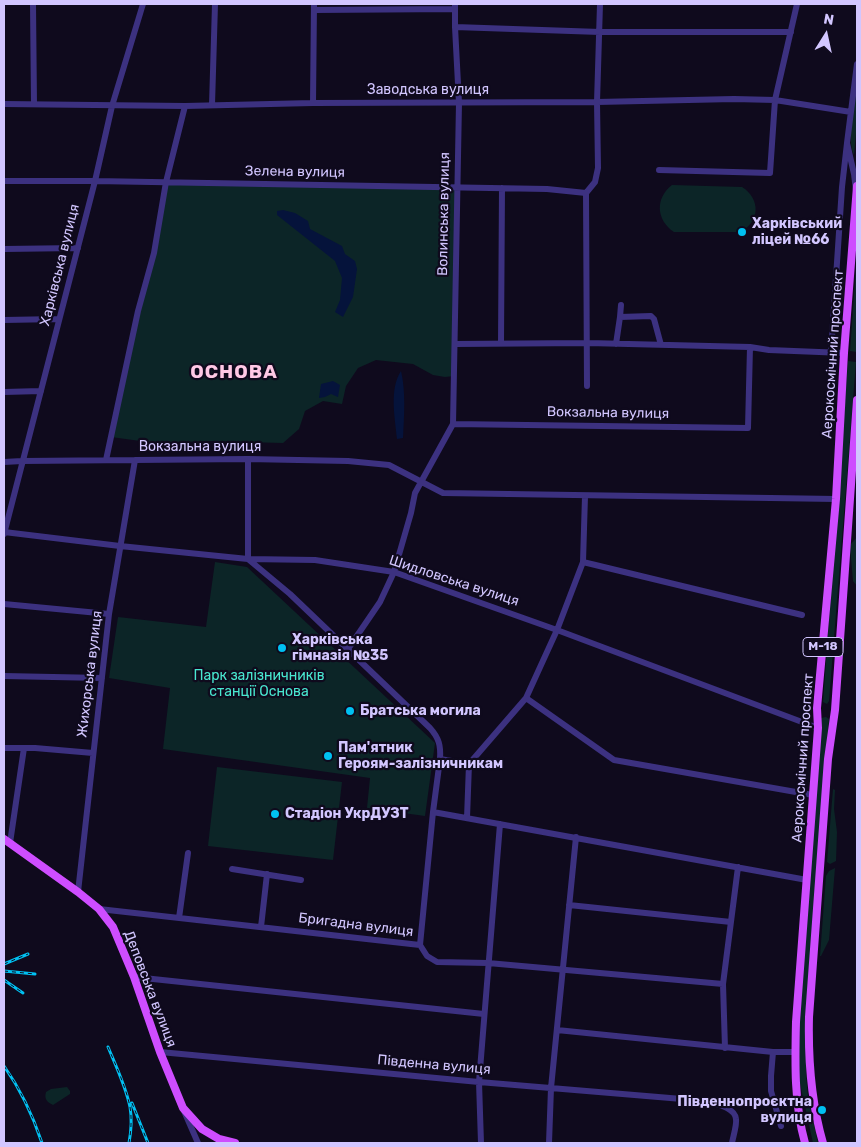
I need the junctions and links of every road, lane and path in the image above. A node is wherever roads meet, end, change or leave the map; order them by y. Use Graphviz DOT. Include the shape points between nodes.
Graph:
graph roads {
  1 [pos="33,4"];
  2 [pos="143,4"];
  3 [pos="215,4"];
  4 [pos="600,4"];
  5 [pos="797,4"];
  6 [pos="314,7"];
  7 [pos="455,7"];
  8 [pos="455,27"];
  9 [pos="600,32"];
  10 [pos="791,32"];
  11 [pos="857,64"];
  12 [pos="775,100"];
  13 [pos="597,102"];
  14 [pos="313,103"];
  15 [pos="458,103"];
  16 [pos="4,104"];
  17 [pos="34,104"];
  18 [pos="212,105"];
  19 [pos="112,106"];
  20 [pos="185,106"];
  21 [pos="850,112"];
  22 [pos="847,143"];
  23 [pos="658,170"];
  24 [pos="4,180"];
  25 [pos="95,180"];
  26 [pos="166,182"];
  27 [pos="456,188"];
  28 [pos="502,188"];
  29 [pos="857,191"];
  30 [pos="586,193"];
  31 [pos="78,248"];
  32 [pos="4,249"];
  33 [pos="621,304"];
  34 [pos="620,317"];
  35 [pos="59,319"];
  36 [pos="4,320"];
  37 [pos="502,343"];
  38 [pos="588,343"];
  39 [pos="455,344"];
  40 [pos="616,344"];
  41 [pos="661,345"];
  42 [pos="750,347"];
  43 [pos="831,353"];
  44 [pos="844,353"];
  45 [pos="587,386"];
  46 [pos="40,391"];
  47 [pos="4,392"];
  48 [pos="857,400"];
  49 [pos="453,424"];
  50 [pos="248,459"];
  51 [pos="106,460"];
  52 [pos="135,460"];
  53 [pos="22,461"];
  54 [pos="4,462"];
  55 [pos="422,482"];
  56 [pos="585,496"];
  57 [pos="836,499"];
  58 [pos="4,532"];
  59 [pos="120,546"];
  60 [pos="248,559"];
  61 [pos="583,562"];
  62 [pos="394,572"];
  63 [pos="4,604"];
  64 [pos="109,614"];
  65 [pos="802,616"];
  66 [pos="557,630"];
  67 [pos="348,649"];
  68 [pos="4,676"];
  69 [pos="102,678"];
  70 [pos="526,698"];
  71 [pos="826,709"];
  72 [pos="818,728"];
  73 [pos="4,748"];
  74 [pos="24,748"];
  75 [pos="93,753"];
  76 [pos="440,759"];
  77 [pos="469,764"];
  78 [pos="813,795"];
  79 [pos="433,812"];
  80 [pos="467,818"];
  81 [pos="500,824"];
  82 [pos="576,837"];
  83 [pos="7,841"];
  84 [pos="188,853"];
  85 [pos="738,867"];
  86 [pos="232,869"];
  87 [pos="267,874"];
  88 [pos="301,880"];
  89 [pos="806,880"];
  90 [pos="78,892"];
  91 [pos="569,905"];
  92 [pos="99,909"];
  93 [pos="179,918"];
  94 [pos="731,922"];
  95 [pos="261,927"];
  96 [pos="420,945"];
  97 [pos="488,963"];
  98 [pos="563,970"];
  99 [pos="134,977"];
  100 [pos="723,984"];
  101 [pos="484,1014"];
  102 [pos="557,1030"];
  103 [pos="725,1048"];
  104 [pos="160,1052"];
  105 [pos="773,1052"];
  106 [pos="796,1052"];
  107 [pos="479,1082"];
  108 [pos="550,1088"];
  109 [pos="183,1108"];
  110 [pos="781,1126"];
  111 [pos="198,1143"];
  112 [pos="236,1143"];
  113 [pos="481,1143"];
  114 [pos="549,1143"];
  115 [pos="732,1143"];
  116 [pos="805,1143"];
  117 [pos="823,1143"];
  1 -- 17 [label="street"];
  2 -- 19 [label="street, Харківська вулиця"];
  3 -- 18 [label="street"];
  4 -- 9 [label="street"];
  5 -- 10 [label="street"];
  6 -- 7 [label="street"];
  6 -- 14 [label="street"];
  7 -- 8 [label="street, Волинська вулиця"];
  8 -- 9 [label="street"];
  8 -- 15 [label="street, Волинська вулиця"];
  9 -- 10 [label="street"];
  9 -- 13 [label="street"];
  10 -- 12 [label="street"];
  11 -- 21 [label="street, Аерокосмічний проспект"];
  12 -- 13 [label="street, Заводська вулиця"];
  12 -- 21 [label="street, Заводська вулиця"];
  12 -- 23 [label="street" via="770,173"];
  13 -- 15 [label="street, Заводська вулиця"];
  13 -- 30 [label="street" via="598,168 595,182"];
  14 -- 15 [label="street, Заводська вулиця"];
  14 -- 18 [label="street, Заводська вулиця"];
  15 -- 27 [label="street, Волинська вулиця"];
  16 -- 17 [label="street, Заводська вулиця"];
  17 -- 19 [label="street, Заводська вулиця"];
  18 -- 20 [label="street, Заводська вулиця"];
  19 -- 20 [label="street, Заводська вулиця"];
  19 -- 25 [label="street, Харківська вулиця"];
  20 -- 26 [label="street"];
  21 -- 22 [label="street, Аерокосмічний проспект"];
  22 -- 29 [label="street, Аерокосмічний проспект"];
  22 -- 43 [label="street, Аерокосмічний проспект"];
  24 -- 25 [label="street, Зелена вулиця"];
  25 -- 26 [label="street, Зелена вулиця"];
  25 -- 31 [label="street, Харківська вулиця"];
  26 -- 27 [label="street, Зелена вулиця"];
  26 -- 51 [label="street" via="154,253"];
  27 -- 28 [label="street, Зелена вулиця"];
  27 -- 39 [label="street, Волинська вулиця"];
  28 -- 30 [label="street, Зелена вулиця"];
  28 -- 37 [label="street"];
  29 -- 44 [label="main road, Аерокосмічний проспект / М-18"];
  30 -- 38 [label="street"];
  31 -- 32 [label="street"];
  31 -- 35 [label="street, Харківська вулиця"];
  33 -- 34 [label="street"];
  34 -- 40 [label="street"];
  34 -- 41 [label="street" via="654,318"];
  35 -- 36 [label="street"];
  35 -- 46 [label="street, Харківська вулиця"];
  37 -- 38 [label="street"];
  37 -- 39 [label="street"];
  38 -- 40 [label="street"];
  38 -- 45 [label="street"];
  39 -- 49 [label="street, Волинська вулиця"];
  40 -- 41 [label="street"];
  41 -- 42 [label="street"];
  42 -- 43 [label="street"];
  42 -- 49 [label="street, Вокзальна вулиця" via="748,428"];
  43 -- 44 [label="street"];
  44 -- 57 [label="main road, Аерокосмічний проспект / М-18"];
  46 -- 47 [label="street"];
  46 -- 53 [label="street, Харківська вулиця"];
  48 -- 71 [label="main road, Аерокосмічний проспект / М-18"];
  49 -- 55 [label="street"];
  50 -- 52 [label="street, Вокзальна вулиця"];
  50 -- 55 [label="street, Вокзальна вулиця" via="389,466"];
  50 -- 60 [label="street"];
  51 -- 52 [label="street, Вокзальна вулиця"];
  51 -- 53 [label="street, Вокзальна вулиця"];
  52 -- 59 [label="street, Жихорська вулиця"];
  53 -- 54 [label="street, Вокзальна вулиця"];
  53 -- 58 [label="street, Харківська вулиця"];
  55 -- 56 [label="street, Вокзальна вулиця" via="444,494"];
  55 -- 62 [label="street" via="415,493"];
  56 -- 57 [label="street, Вокзальна вулиця"];
  56 -- 61 [label="street"];
  57 -- 71 [label="main road, Аерокосмічний проспект / М-18"];
  58 -- 59 [label="street, Шидловська вулиця"];
  59 -- 60 [label="street, Шидловська вулиця"];
  59 -- 64 [label="street, Жихорська вулиця"];
  60 -- 62 [label="street, Шидловська вулиця" via="315,560"];
  60 -- 67 [label="street"];
  61 -- 65 [label="street"];
  61 -- 66 [label="street"];
  62 -- 66 [label="street, Шидловська вулиця"];
  62 -- 67 [label="street" via="380,602"];
  63 -- 64 [label="street"];
  64 -- 69 [label="street, Жихорська вулиця"];
  66 -- 70 [label="street"];
  66 -- 72 [label="street, Шидловська вулиця"];
  67 -- 76 [label="street" via="430,728 439,740"];
  68 -- 69 [label="street"];
  69 -- 75 [label="street, Жихорська вулиця"];
  70 -- 77 [label="street"];
  70 -- 78 [label="street" via="614,760"];
  71 -- 72 [label="main road, Аерокосмічний проспект / М-18"];
  71 -- 117 [label="main road, Аерокосмічний проспект / М-18" via="828,759 808,1050 815,1111"];
  72 -- 78 [label="main road, Аерокосмічний проспект / М-18"];
  73 -- 74 [label="street"];
  74 -- 75 [label="street"];
  74 -- 83 [label="street"];
  75 -- 90 [label="street, Жихорська вулиця"];
  76 -- 77 [label="street"];
  76 -- 79 [label="street"];
  77 -- 80 [label="street"];
  78 -- 89 [label="main road, Аерокосмічний проспект / М-18"];
  79 -- 80 [label="street"];
  79 -- 96 [label="street"];
  80 -- 81 [label="street"];
  81 -- 82 [label="street"];
  81 -- 97 [label="street"];
  82 -- 85 [label="street"];
  82 -- 91 [label="street"];
  83 -- 90 [label="main road, Деповська вулиця"];
  84 -- 93 [label="street"];
  85 -- 89 [label="street"];
  85 -- 94 [label="street"];
  86 -- 87 [label="street"];
  87 -- 88 [label="street"];
  87 -- 95 [label="street"];
  89 -- 106 [label="main road, Аерокосмічний проспект / М-18"];
  90 -- 92 [label="main road, Деповська вулиця"];
  91 -- 94 [label="street"];
  91 -- 98 [label="street"];
  92 -- 93 [label="street, Бригадна вулиця"];
  92 -- 99 [label="main road, Деповська вулиця" via="113,926"];
  93 -- 95 [label="street, Бригадна вулиця"];
  94 -- 100 [label="street"];
  95 -- 96 [label="street, Бригадна вулиця"];
  96 -- 97 [label="street, Бригадна вулиця" via="427,956 437,962"];
  97 -- 98 [label="street, Бригадна вулиця"];
  97 -- 101 [label="street"];
  98 -- 100 [label="street, Бригадна вулиця"];
  98 -- 102 [label="street"];
  99 -- 101 [label="street"];
  99 -- 104 [label="main road, Деповська вулиця"];
  100 -- 103 [label="street"];
  101 -- 107 [label="street"];
  102 -- 103 [label="street"];
  102 -- 108 [label="street"];
  103 -- 105 [label="street"];
  104 -- 107 [label="street, Південна вулиця"];
  104 -- 109 [label="main road, Деповська вулиця"];
  105 -- 106 [label="street"];
  105 -- 110 [label="street" via="771,1091"];
  106 -- 116 [label="main road, Аерокосмічний проспект / М-18" via="798,1098"];
  107 -- 108 [label="street, Південна вулиця"];
  107 -- 113 [label="street"];
  108 -- 114 [label="street"];
  108 -- 115 [label="street, Південна вулиця" via="706,1100 733,1113 736,1118"];
  109 -- 111 [label="street"];
  109 -- 112 [label="main road" via="202,1129 219,1139"];
}
